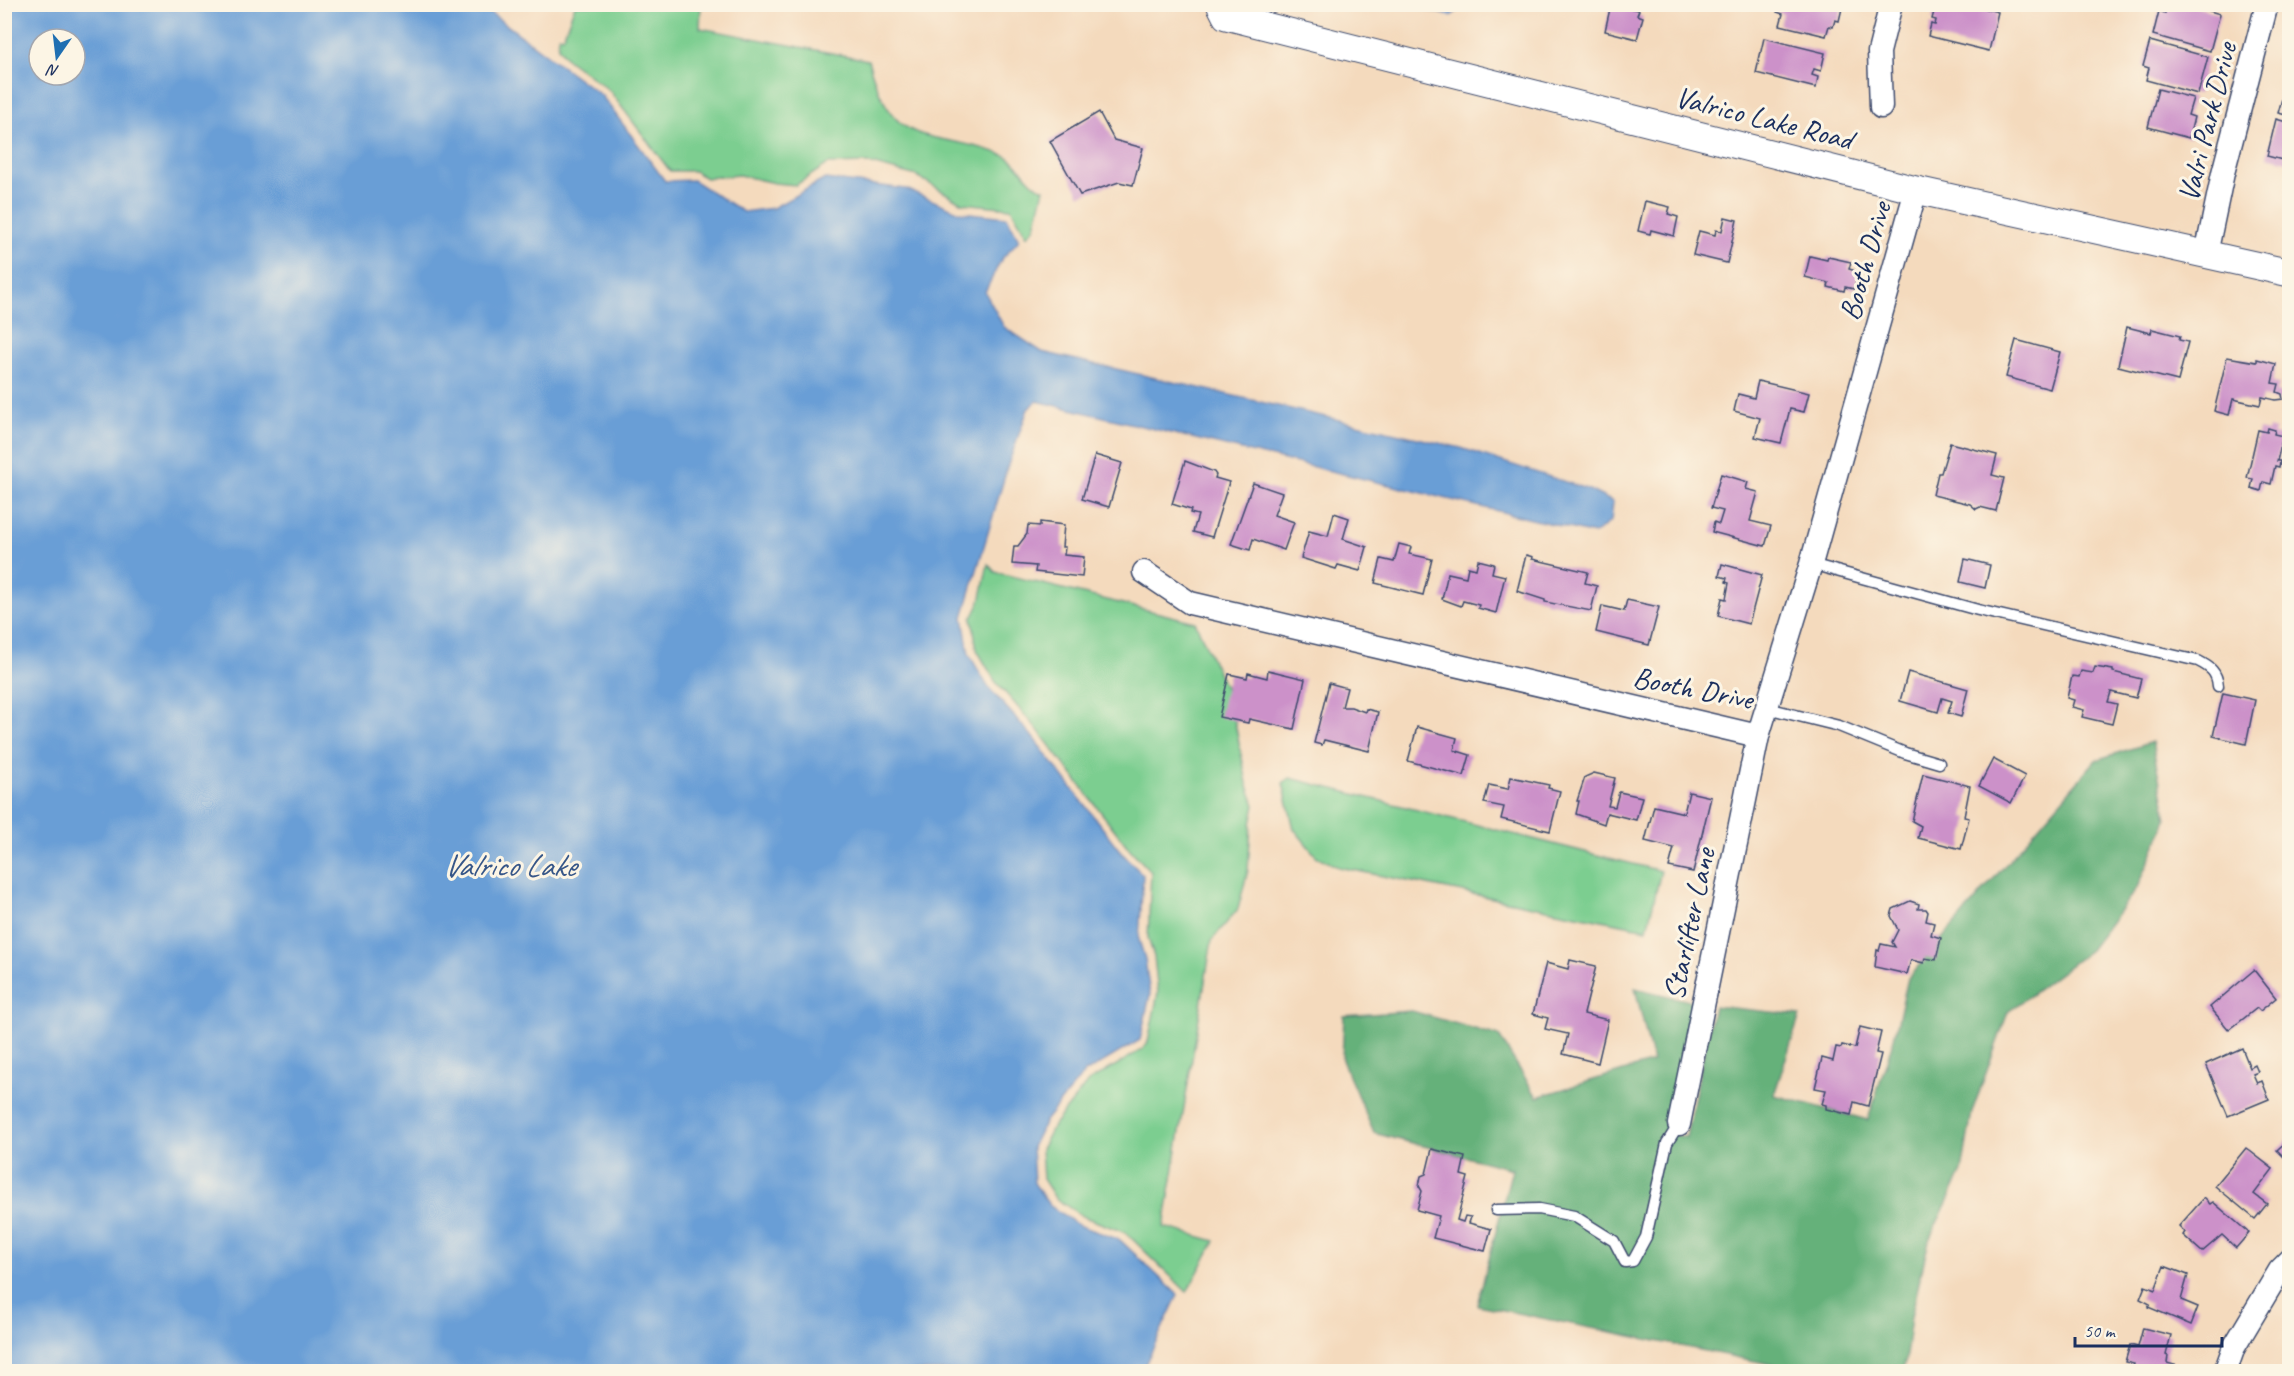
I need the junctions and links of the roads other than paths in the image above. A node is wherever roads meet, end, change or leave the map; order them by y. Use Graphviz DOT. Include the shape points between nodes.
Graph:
graph roads {
  1 [pos="1891,4"];
  2 [pos="2267,4"];
  3 [pos="1223,10"];
  4 [pos="1881,107"];
  5 [pos="1916,190"];
  6 [pos="2206,254"];
  7 [pos="2289,273"];
  8 [pos="1811,564"];
  9 [pos="1144,572"];
  10 [pos="2218,686"];
  11 [pos="1767,708"];
  12 [pos="1758,736"];
  13 [pos="1939,763"];
  14 [pos="1679,1124"];
  15 [pos="1496,1210"];
  16 [pos="2289,1260"];
  17 [pos="2225,1371"];
  1 -- 4 [label="street" via="1879,52"];
  2 -- 6 [label="street, Valri Park Drive"];
  3 -- 5 [label="street, Valrico Lake Road"];
  5 -- 6 [label="street, Valrico Lake Road"];
  5 -- 8 [label="street, Booth Drive"];
  6 -- 7 [label="street, Valrico Lake Road"];
  8 -- 10 [label="lane" via="1978,610 2198,661 2217,676"];
  8 -- 11 [label="street, Booth Drive"];
  9 -- 12 [label="street, Booth Drive" via="1190,603"];
  11 -- 12 [label="street, Booth Drive"];
  11 -- 13 [label="lane" via="1839,726"];
  12 -- 14 [label="street, Starlifter Lane"];
  14 -- 15 [label="lane" via="1666,1143 1646,1237 1633,1261 1625,1262 1614,1241 1574,1216 1539,1209"];
  16 -- 17 [label="street" via="2234,1347"];
}
